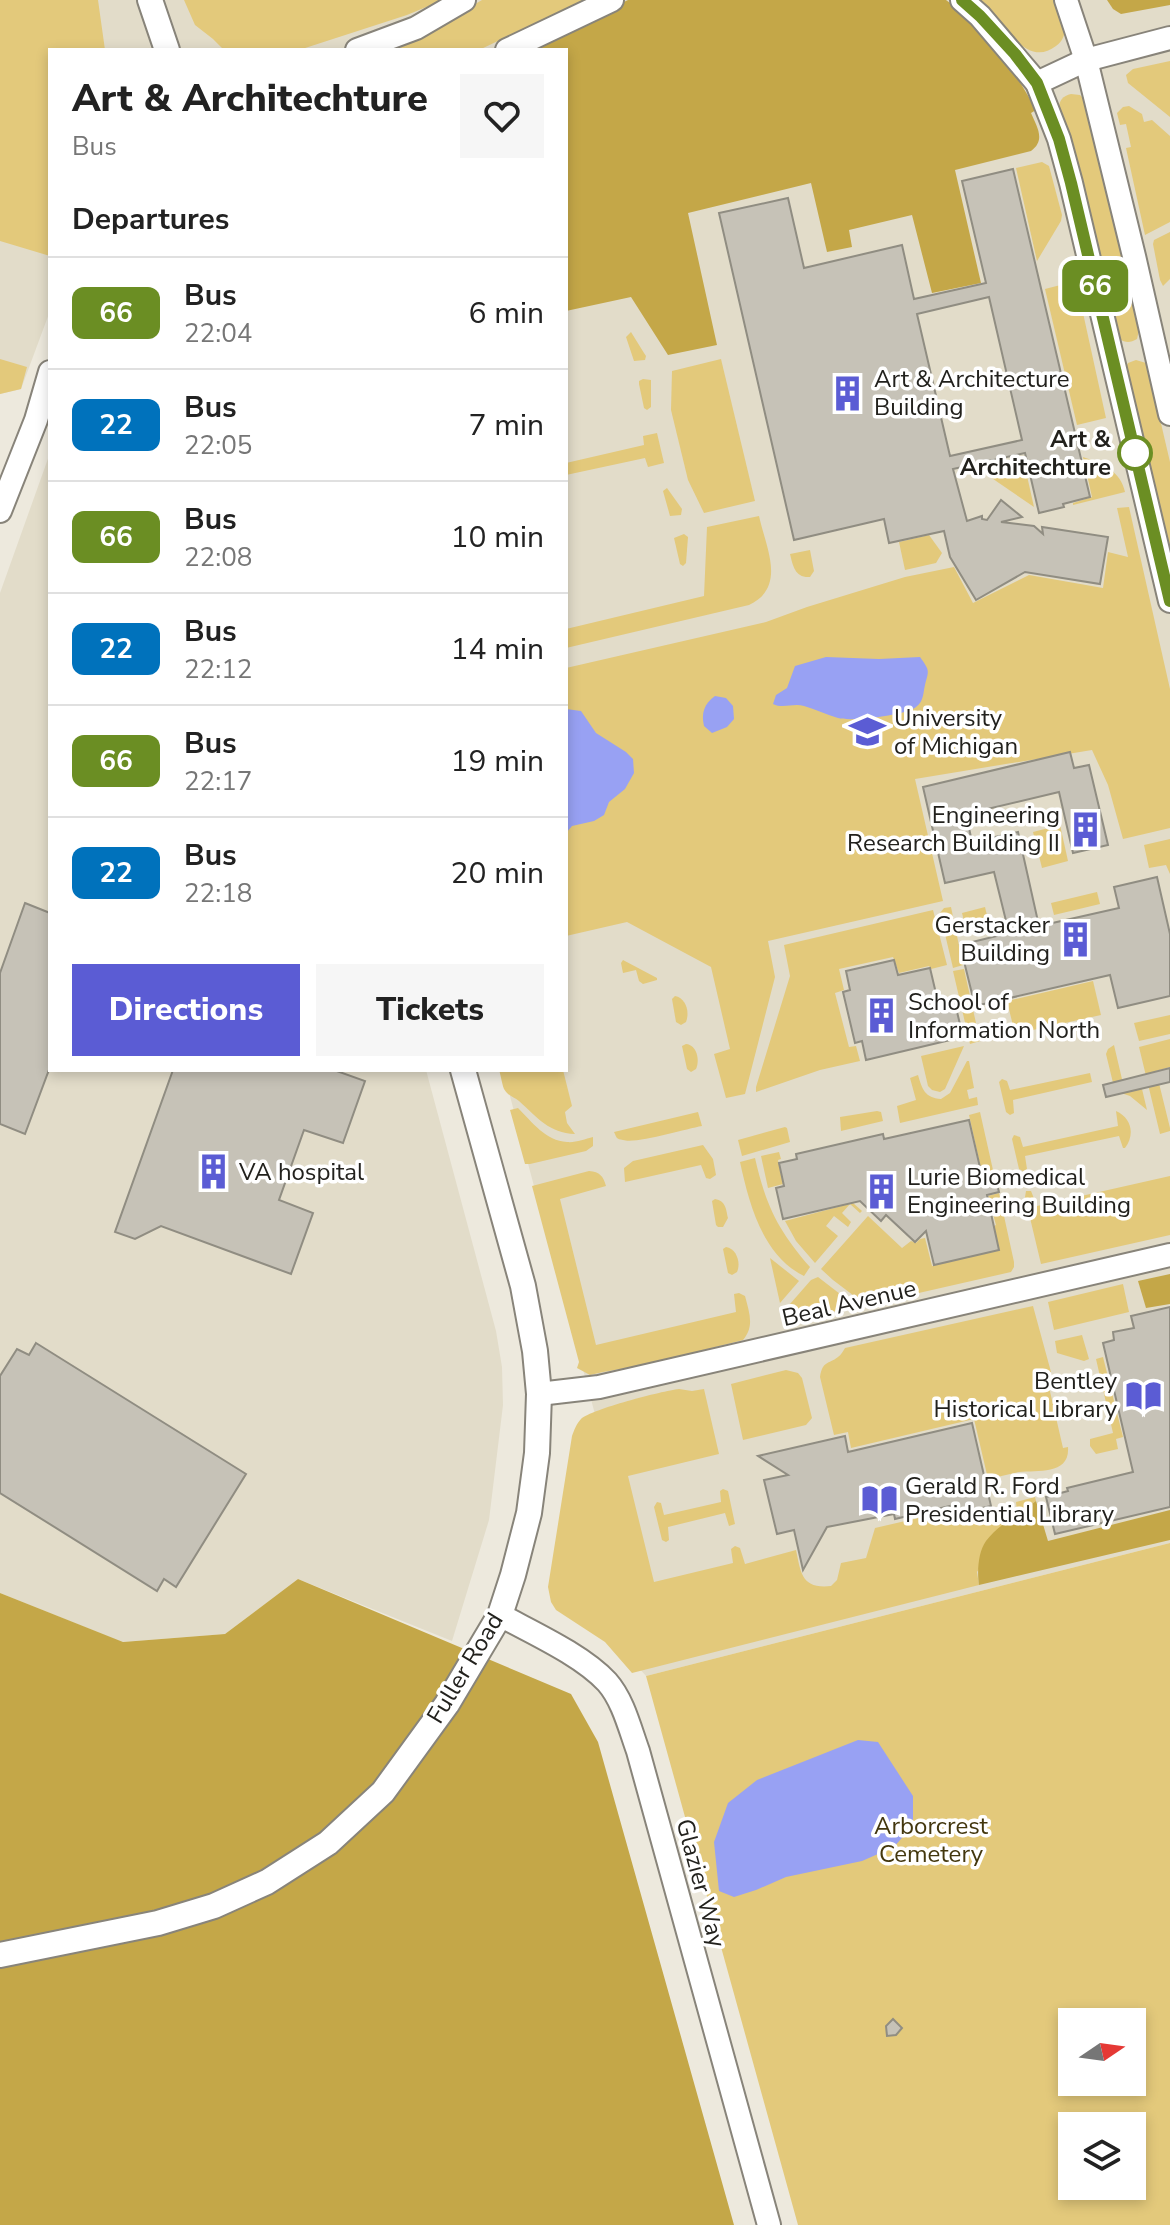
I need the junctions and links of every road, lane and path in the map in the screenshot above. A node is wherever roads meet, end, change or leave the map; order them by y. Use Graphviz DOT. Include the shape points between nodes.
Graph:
graph roads {
  1 [pos="150,0"];
  2 [pos="464,0"];
  3 [pos="612,0"];
  4 [pos="962,0"];
  5 [pos="1066,0"];
  6 [pos="1170,38"];
  7 [pos="166,48"];
  8 [pos="362,48"];
  9 [pos="511,48"];
  10 [pos="1086,60"];
  11 [pos="1037,83"];
  12 [pos="48,379"];
  13 [pos="1170,414"];
  14 [pos="0,511"];
  15 [pos="1170,601"];
  16 [pos="464,1072"];
  17 [pos="1170,1255"];
  18 [pos="539,1394"];
  19 [pos="500,1615"];
  20 [pos="0,1955"];
  21 [pos="769,2225"];
  1 -- 7 [label="main road"];
  2 -- 8 [label="street" via="416,28"];
  3 -- 9 [label="street"];
  4 -- 11 [label="street"];
  5 -- 10 [label="street"];
  6 -- 10 [label="street"];
  10 -- 11 [label="street"];
  10 -- 13 [label="street"];
  11 -- 15 [label="street" via="1071,183"];
  12 -- 14 [label="street"];
  16 -- 18 [label="main road, Fuller Road" via="523,1286"];
  17 -- 18 [label="street, Beal Avenue" via="599,1387"];
  18 -- 19 [label="main road, Fuller Road" via="529,1513"];
  19 -- 20 [label="main road, Fuller Road" via="447,1704 383,1792 328,1843 267,1882 214,1906 158,1923"];
  19 -- 21 [label="street, Glazier Way" via="585,1663 609,1684 624,1712"];
}
